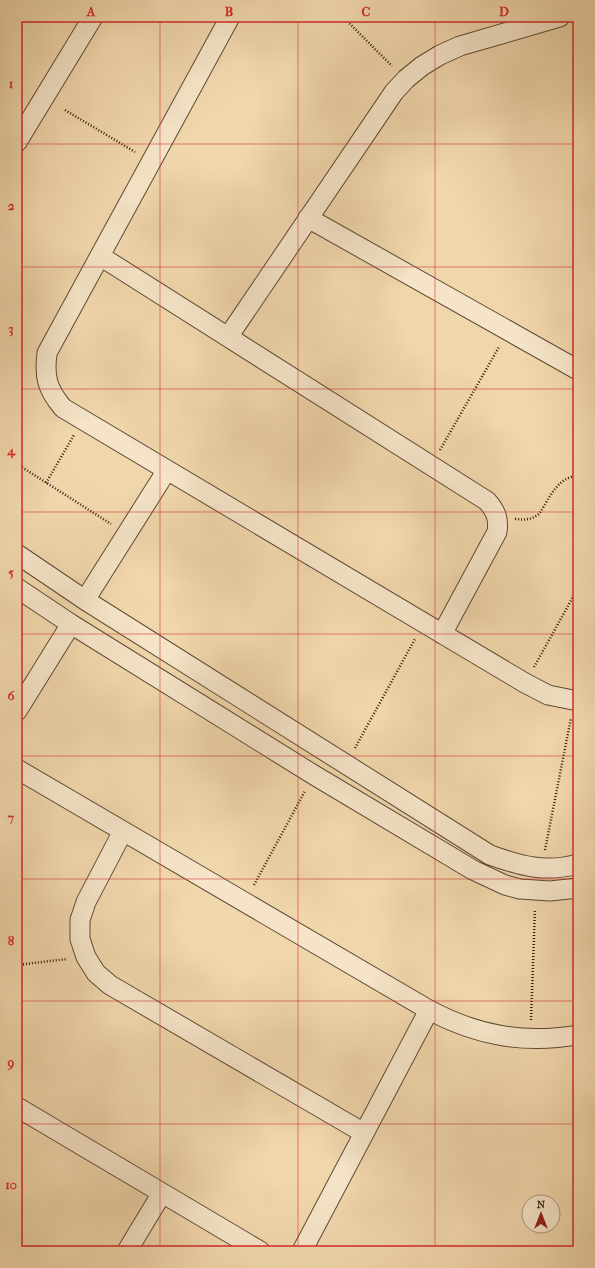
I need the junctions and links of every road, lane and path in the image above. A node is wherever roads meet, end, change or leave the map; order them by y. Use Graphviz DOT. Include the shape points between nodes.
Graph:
graph roads {
  1 [pos="92,17"];
  2 [pos="230,17"];
  3 [pos="343,17"];
  4 [pos="560,17"];
  5 [pos="406,79"];
  6 [pos="65,110"];
  7 [pos="17,142"];
  8 [pos="151,162"];
  9 [pos="308,218"];
  10 [pos="100,256"];
  11 [pos="508,331"];
  12 [pos="228,337"];
  13 [pos="578,370"];
  14 [pos="84,420"];
  15 [pos="17,464"];
  16 [pos="431,466"];
  17 [pos="167,470"];
  18 [pos="578,476"];
  19 [pos="46,483"];
  20 [pos="497,515"];
  21 [pos="126,534"];
  22 [pos="17,554"];
  23 [pos="17,588"];
  24 [pos="578,588"];
  25 [pos="578,595"];
  26 [pos="573,596"];
  27 [pos="85,600"];
  28 [pos="424,623"];
  29 [pos="70,624"];
  30 [pos="442,634"];
  31 [pos="525,683"];
  32 [pos="576,701"];
  33 [pos="17,711"];
  34 [pos="346,764"];
  35 [pos="17,769"];
  36 [pos="314,775"];
  37 [pos="123,831"];
  38 [pos="578,864"];
  39 [pos="541,868"];
  40 [pos="578,888"];
  41 [pos="535,891"];
  42 [pos="245,902"];
  43 [pos="86,957"];
  44 [pos="17,965"];
  45 [pos="429,1010"];
  46 [pos="578,1036"];
  47 [pos="531,1040"];
  48 [pos="17,1107"];
  49 [pos="364,1133"];
  50 [pos="162,1193"];
  51 [pos="127,1251"];
  52 [pos="260,1251"];
  53 [pos="302,1251"];
  1 -- 7 [label="street"];
  2 -- 8 [label="street"];
  3 -- 5 [label="path"];
  4 -- 5 [label="street" via="460,46 428,62"];
  5 -- 9 [label="street" via="394,92"];
  6 -- 8 [label="path"];
  8 -- 10 [label="street"];
  9 -- 11 [label="street"];
  9 -- 12 [label="street"];
  10 -- 12 [label="street"];
  10 -- 14 [label="street" via="47,353 45,368 47,383 62,408"];
  11 -- 13 [label="street"];
  11 -- 16 [label="path"];
  12 -- 16 [label="street"];
  14 -- 17 [label="street"];
  14 -- 19 [label="path"];
  15 -- 19 [label="path"];
  16 -- 20 [label="street" via="487,501"];
  17 -- 21 [label="street"];
  17 -- 28 [label="street"];
  18 -- 20 [label="path" via="565,478 534,518 523,520"];
  19 -- 21 [label="path"];
  20 -- 30 [label="street" via="498,532"];
  21 -- 27 [label="street"];
  22 -- 27 [label="street"];
  23 -- 29 [label="street"];
  24 -- 26 [label="path"];
  25 -- 26 [label="path"];
  26 -- 31 [label="path"];
  27 -- 34 [label="street"];
  28 -- 30 [label="street"];
  28 -- 34 [label="path"];
  29 -- 33 [label="street"];
  29 -- 36 [label="street"];
  30 -- 31 [label="street"];
  31 -- 32 [label="street" via="548,695"];
  32 -- 39 [label="path"];
  34 -- 39 [label="street" via="490,855 515,864"];
  35 -- 37 [label="street"];
  36 -- 41 [label="street" via="473,870 520,889"];
  36 -- 42 [label="path"];
  37 -- 42 [label="street"];
  37 -- 43 [label="street" via="86,902 80,920 80,939"];
  38 -- 39 [label="street"];
  40 -- 41 [label="street" via="550,892"];
  41 -- 47 [label="path"];
  42 -- 45 [label="street"];
  43 -- 44 [label="path"];
  43 -- 49 [label="street" via="96,973 110,985"];
  45 -- 47 [label="street" via="449,1021 475,1030"];
  45 -- 49 [label="street"];
  46 -- 47 [label="street"];
  48 -- 50 [label="street"];
  49 -- 53 [label="street"];
  50 -- 51 [label="street"];
  50 -- 52 [label="street"];
}
